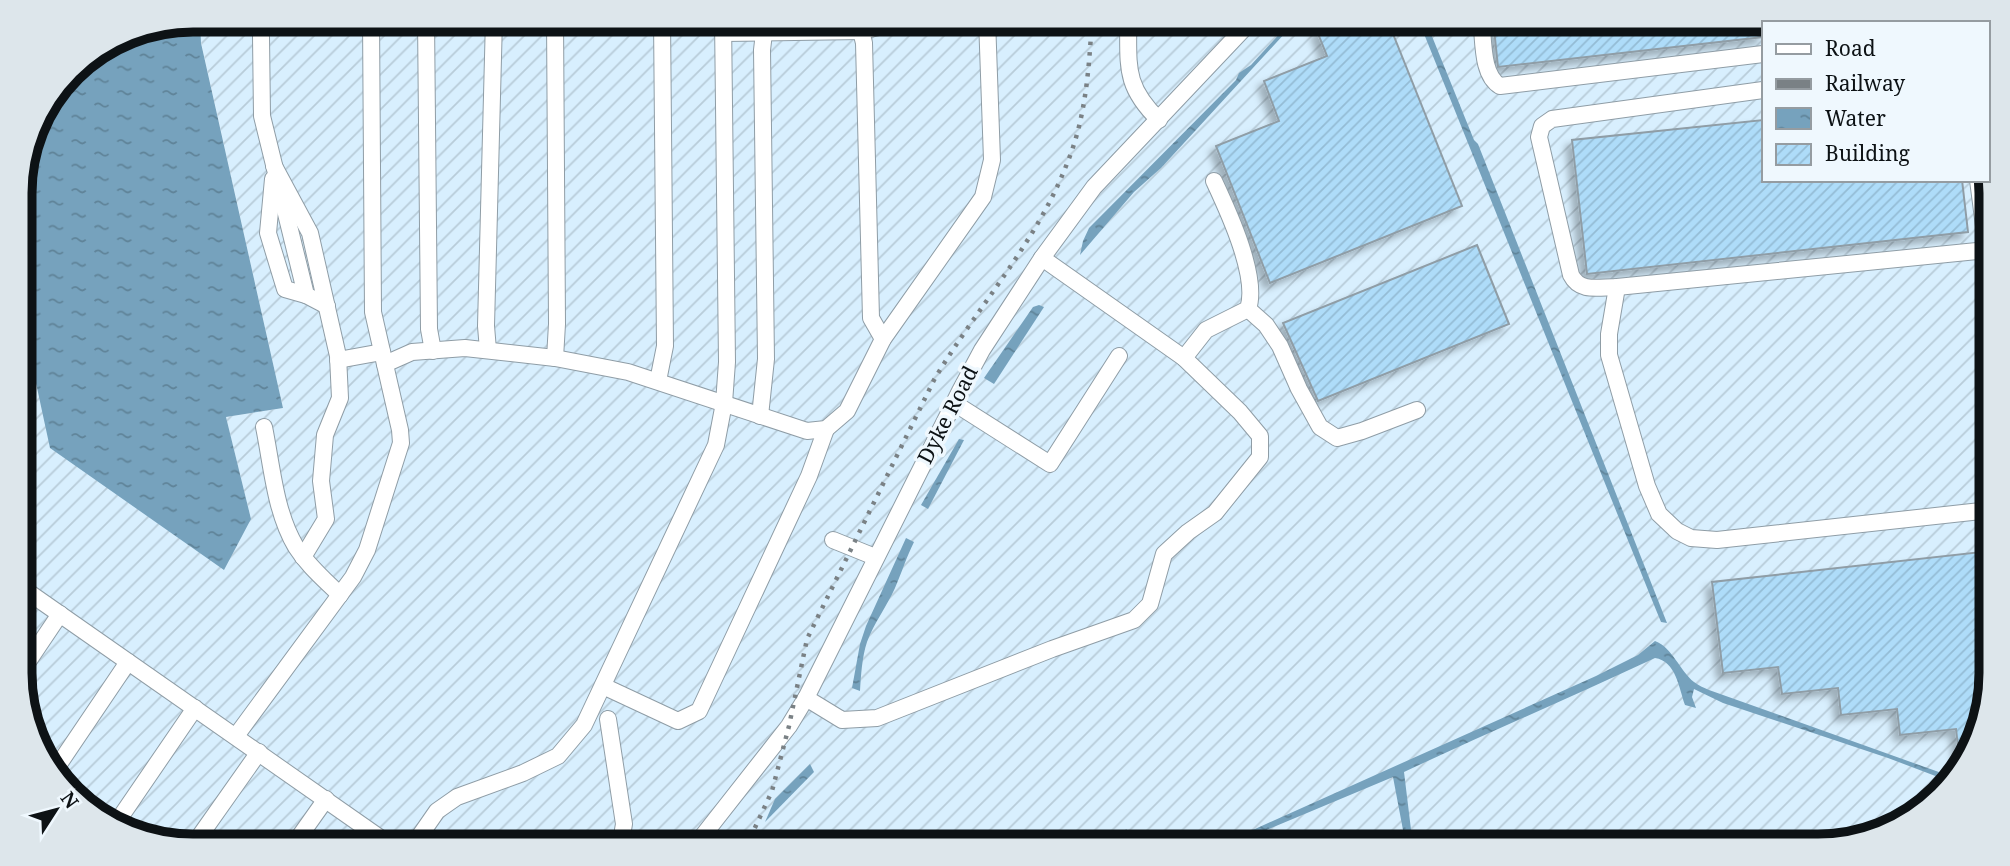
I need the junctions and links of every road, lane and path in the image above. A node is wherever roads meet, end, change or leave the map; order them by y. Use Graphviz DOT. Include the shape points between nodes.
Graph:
graph roads {
  1 [pos="371,32"];
  2 [pos="426,32"];
  3 [pos="494,32"];
  4 [pos="555,32"];
  5 [pos="662,32"];
  6 [pos="723,32"];
  7 [pos="758,32"];
  8 [pos="812,32"];
  9 [pos="861,32"];
  10 [pos="987,32"];
  11 [pos="1125,32"];
  12 [pos="1241,32"];
  13 [pos="1483,32"];
  14 [pos="764,33"];
  15 [pos="261,37"];
  16 [pos="1762,54"];
  17 [pos="1762,90"];
  18 [pos="1159,120"];
  19 [pos="274,166"];
  20 [pos="1214,181"];
  21 [pos="1979,251"];
  22 [pos="1042,258"];
  23 [pos="1617,287"];
  24 [pos="327,306"];
  25 [pos="1248,309"];
  26 [pos="883,340"];
  27 [pos="488,350"];
  28 [pos="433,351"];
  29 [pos="1119,356"];
  30 [pos="384,358"];
  31 [pos="555,358"];
  32 [pos="1184,358"];
  33 [pos="338,360"];
  34 [pos="658,381"];
  35 [pos="724,403"];
  36 [pos="954,403"];
  37 [pos="1418,410"];
  38 [pos="760,416"];
  39 [pos="264,427"];
  40 [pos="826,429"];
  41 [pos="1979,511"];
  42 [pos="833,540"];
  43 [pos="303,557"];
  44 [pos="875,557"];
  45 [pos="32,595"];
  46 [pos="340,595"];
  47 [pos="60,614"];
  48 [pos="32,655"];
  49 [pos="128,662"];
  50 [pos="603,686"];
  51 [pos="806,698"];
  52 [pos="195,708"];
  53 [pos="608,719"];
  54 [pos="236,736"];
  55 [pos="259,752"];
  56 [pos="59,764"];
  57 [pos="326,799"];
  58 [pos="120,817"];
  59 [pos="201,834"];
  60 [pos="301,834"];
  61 [pos="372,834"];
  62 [pos="421,834"];
  63 [pos="622,834"];
  64 [pos="704,834"];
  1 -- 30 [label="street" via="373,312"];
  2 -- 28 [label="street" via="429,328"];
  3 -- 27 [label="street"];
  4 -- 31 [label="street"];
  5 -- 34 [label="street" via="665,346"];
  6 -- 35 [label="street"];
  7 -- 14 [label="street"];
  8 -- 14 [label="street"];
  9 -- 26 [label="street" via="871,317"];
  10 -- 26 [label="street" via="992,160 983,197"];
  11 -- 18 [label="street" via="1133,86"];
  12 -- 18 [label="street, Dyke Road"];
  13 -- 16 [label="street" via="1488,72 1500,86"];
  14 -- 38 [label="street" via="766,359"];
  15 -- 19 [label="street" via="262,116"];
  17 -- 23 [label="street" via="1552,119 1542,126 1539,137 1571,275 1585,288"];
  18 -- 22 [label="street, Dyke Road" via="1094,187"];
  19 -- 24 [label="street" via="310,233"];
  19 -- 24 [label="street" via="306,295"];
  20 -- 25 [label="street" via="1244,262 1253,296"];
  21 -- 23 [label="street"];
  22 -- 32 [label="street"];
  22 -- 36 [label="street, Dyke Road" via="982,350"];
  23 -- 41 [label="street" via="1609,355 1647,486 1659,514 1677,531 1691,538 1717,540"];
  24 -- 33 [label="street"];
  25 -- 32 [label="street" via="1206,330"];
  25 -- 37 [label="street" via="1280,346 1320,427 1337,438"];
  26 -- 40 [label="street" via="847,411"];
  27 -- 28 [label="street"];
  27 -- 31 [label="street"];
  28 -- 30 [label="street"];
  29 -- 36 [label="street" via="1050,464"];
  30 -- 33 [label="street"];
  30 -- 46 [label="street" via="401,443 367,551"];
  31 -- 34 [label="street"];
  32 -- 51 [label="street" via="1260,436 1259,457 1215,513 1164,554 1150,604 1134,620 877,718 842,720"];
  33 -- 43 [label="street" via="340,398 325,435 321,481 326,519"];
  34 -- 35 [label="street"];
  35 -- 38 [label="street"];
  35 -- 50 [label="street" via="716,444"];
  36 -- 44 [label="street, Dyke Road"];
  38 -- 40 [label="street" via="807,431"];
  39 -- 43 [label="street" via="281,513"];
  40 -- 50 [label="street" via="809,476 699,711 678,721"];
  42 -- 44 [label="street"];
  43 -- 46 [label="street"];
  44 -- 51 [label="street, Dyke Road"];
  45 -- 47 [label="street"];
  46 -- 54 [label="street"];
  47 -- 48 [label="street"];
  47 -- 49 [label="street"];
  49 -- 52 [label="street"];
  49 -- 56 [label="street"];
  50 -- 62 [label="street" via="584,725 558,756 457,797 436,811"];
  51 -- 64 [label="street, Dyke Road"];
  52 -- 54 [label="street"];
  52 -- 58 [label="street"];
  53 -- 63 [label="street"];
  54 -- 55 [label="street"];
  55 -- 57 [label="street"];
  55 -- 59 [label="street"];
  57 -- 60 [label="street"];
  57 -- 61 [label="street"];
}
